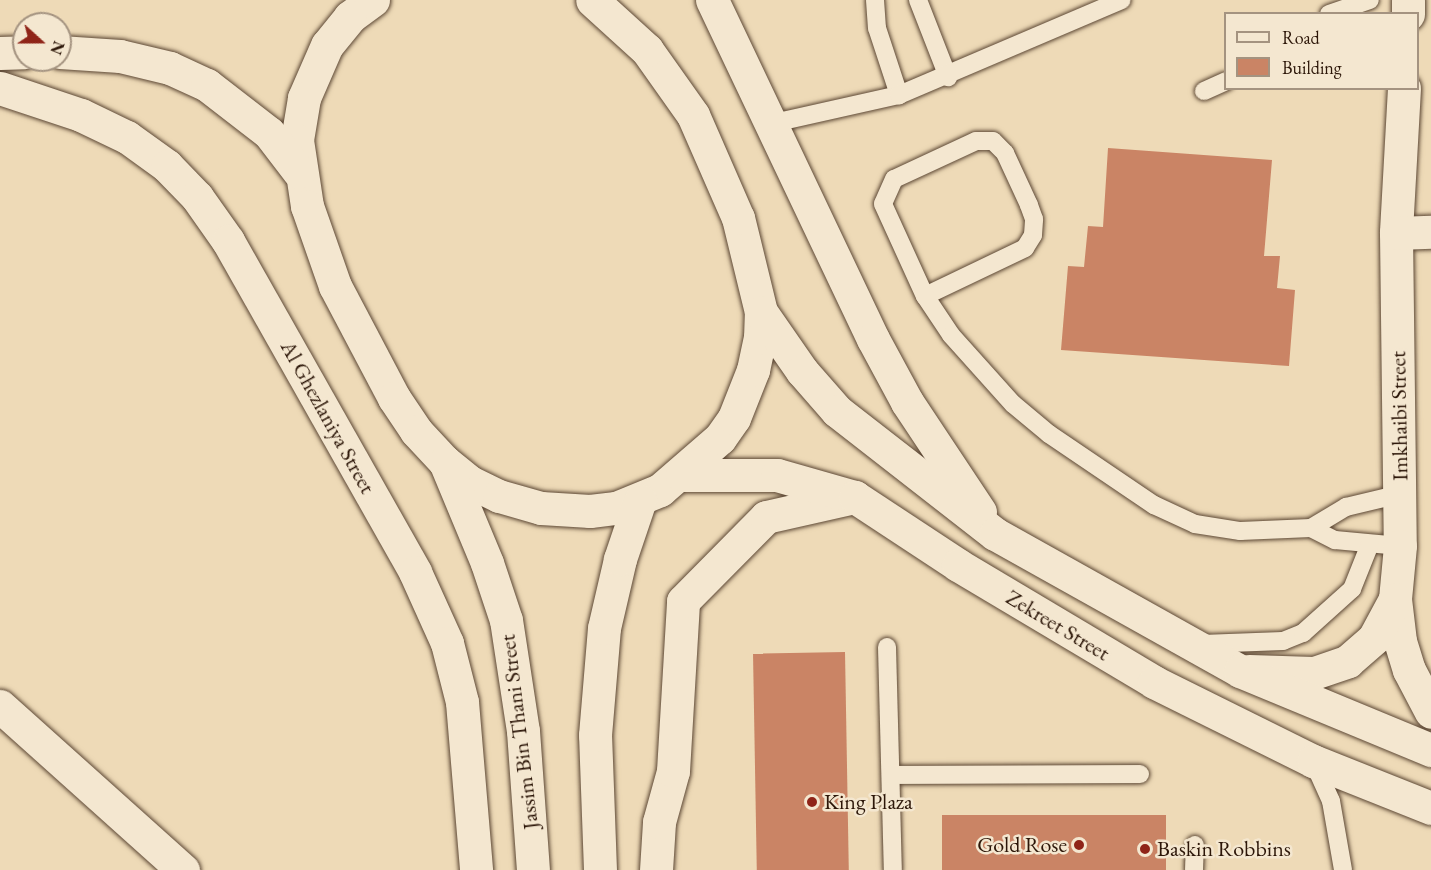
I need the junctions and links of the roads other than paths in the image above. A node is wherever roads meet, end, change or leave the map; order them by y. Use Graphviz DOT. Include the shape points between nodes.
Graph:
graph roads {
  1 [pos="373,0"];
  2 [pos="592,0"];
  3 [pos="622,0"];
  4 [pos="712,0"];
  5 [pos="875,0"];
  6 [pos="918,0"];
  7 [pos="1122,0"];
  8 [pos="1370,0"];
  9 [pos="1335,12"];
  10 [pos="631,33"];
  11 [pos="72,53"];
  12 [pos="948,77"];
  13 [pos="1224,82"];
  14 [pos="0,88"];
  15 [pos="1404,90"];
  16 [pos="1204,92"];
  17 [pos="899,95"];
  18 [pos="769,124"];
  19 [pos="299,172"];
  20 [pos="1431,232"];
  21 [pos="1396,233"];
  22 [pos="925,296"];
  23 [pos="761,312"];
  24 [pos="444,461"];
  25 [pos="682,475"];
  26 [pos="1400,494"];
  27 [pos="855,496"];
  28 [pos="640,500"];
  29 [pos="1311,528"];
  30 [pos="994,534"];
  31 [pos="1385,545"];
  32 [pos="1395,599"];
  33 [pos="1192,645"];
  34 [pos="887,647"];
  35 [pos="1240,670"];
  36 [pos="0,706"];
  37 [pos="1431,712"];
  38 [pos="1431,750"];
  39 [pos="1313,761"];
  40 [pos="1140,774"];
  41 [pos="891,775"];
  42 [pos="1431,808"];
  43 [pos="1195,845"];
  44 [pos="183,870"];
  45 [pos="476,870"];
  46 [pos="533,870"];
  47 [pos="600,870"];
  48 [pos="656,870"];
  49 [pos="893,870"];
  50 [pos="1194,870"];
  51 [pos="1343,870"];
  1 -- 19 [label="main road" via="339,29 311,79 297,140"];
  2 -- 10 [label="main road"];
  3 -- 10 [label="main road"];
  4 -- 18 [label="main road"];
  5 -- 17 [label="lane" via="877,28"];
  6 -- 12 [label="lane"];
  7 -- 12 [label="lane"];
  8 -- 9 [label="lane"];
  10 -- 23 [label="main road" via="675,87 704,136 738,218"];
  11 -- 19 [label="main road" via="120,56 170,68 207,85 269,133"];
  12 -- 17 [label="lane"];
  13 -- 16 [label="lane"];
  14 -- 45 [label="main road, Al Ghezlaniya Street" via="81,115 128,137 167,166 197,197 233,250 415,572 447,643 462,702"];
  15 -- 21 [label="main road, Imkhaibi Street"];
  17 -- 18 [label="lane"];
  18 -- 30 [label="main road" via="835,265 907,402"];
  19 -- 24 [label="main road" via="320,247 355,326 394,398 416,431"];
  20 -- 21 [label="main road"];
  21 -- 26 [label="main road, Imkhaibi Street"];
  22 -- 22 [label="lane" via="887,218 883,204 886,190 907,171 976,141 993,141 1005,153 1029,205 1034,219 1033,235 1025,248"];
  22 -- 29 [label="lane" via="951,335 1013,404 1049,434 1154,505 1184,520 1217,529"];
  23 -- 25 [label="main road" via="753,370 734,418 720,438"];
  23 -- 30 [label="main road, Zekreet Street" via="802,371 837,411"];
  24 -- 28 [label="main road" via="470,482 541,508 590,511"];
  24 -- 46 [label="main road, Jassim Bin Thani Street" via="487,563 506,620 523,731"];
  25 -- 27 [label="main road, Zekreet Street" via="777,475"];
  25 -- 28 [label="main road"];
  26 -- 29 [label="lane" via="1334,512"];
  26 -- 31 [label="main road, Imkhaibi Street"];
  27 -- 39 [label="main road, Zekreet Street" via="958,565 1154,682"];
  27 -- 48 [label="main road" via="766,517 683,601 673,771 659,822"];
  28 -- 47 [label="main road" via="620,559 604,628 595,735"];
  29 -- 31 [label="lane" via="1335,540"];
  30 -- 33 [label="main road, Zekreet Street"];
  31 -- 32 [label="main road, Imkhaibi Street"];
  31 -- 33 [label="lane" via="1345,598 1303,633 1272,642"];
  32 -- 35 [label="main road, Imkhaibi Street" via="1374,638 1348,661 1331,669 1296,675"];
  32 -- 37 [label="main road, Imkhaibi Street" via="1400,641 1409,670"];
  33 -- 35 [label="main road, Zekreet Street"];
  34 -- 41 [label="lane"];
  35 -- 38 [label="main road, Zekreet Street"];
  36 -- 44 [label="main road"];
  39 -- 42 [label="main road, Zekreet Street"];
  39 -- 51 [label="lane" via="1331,801"];
  40 -- 41 [label="lane"];
  41 -- 49 [label="lane"];
  43 -- 50 [label="lane"];
}
